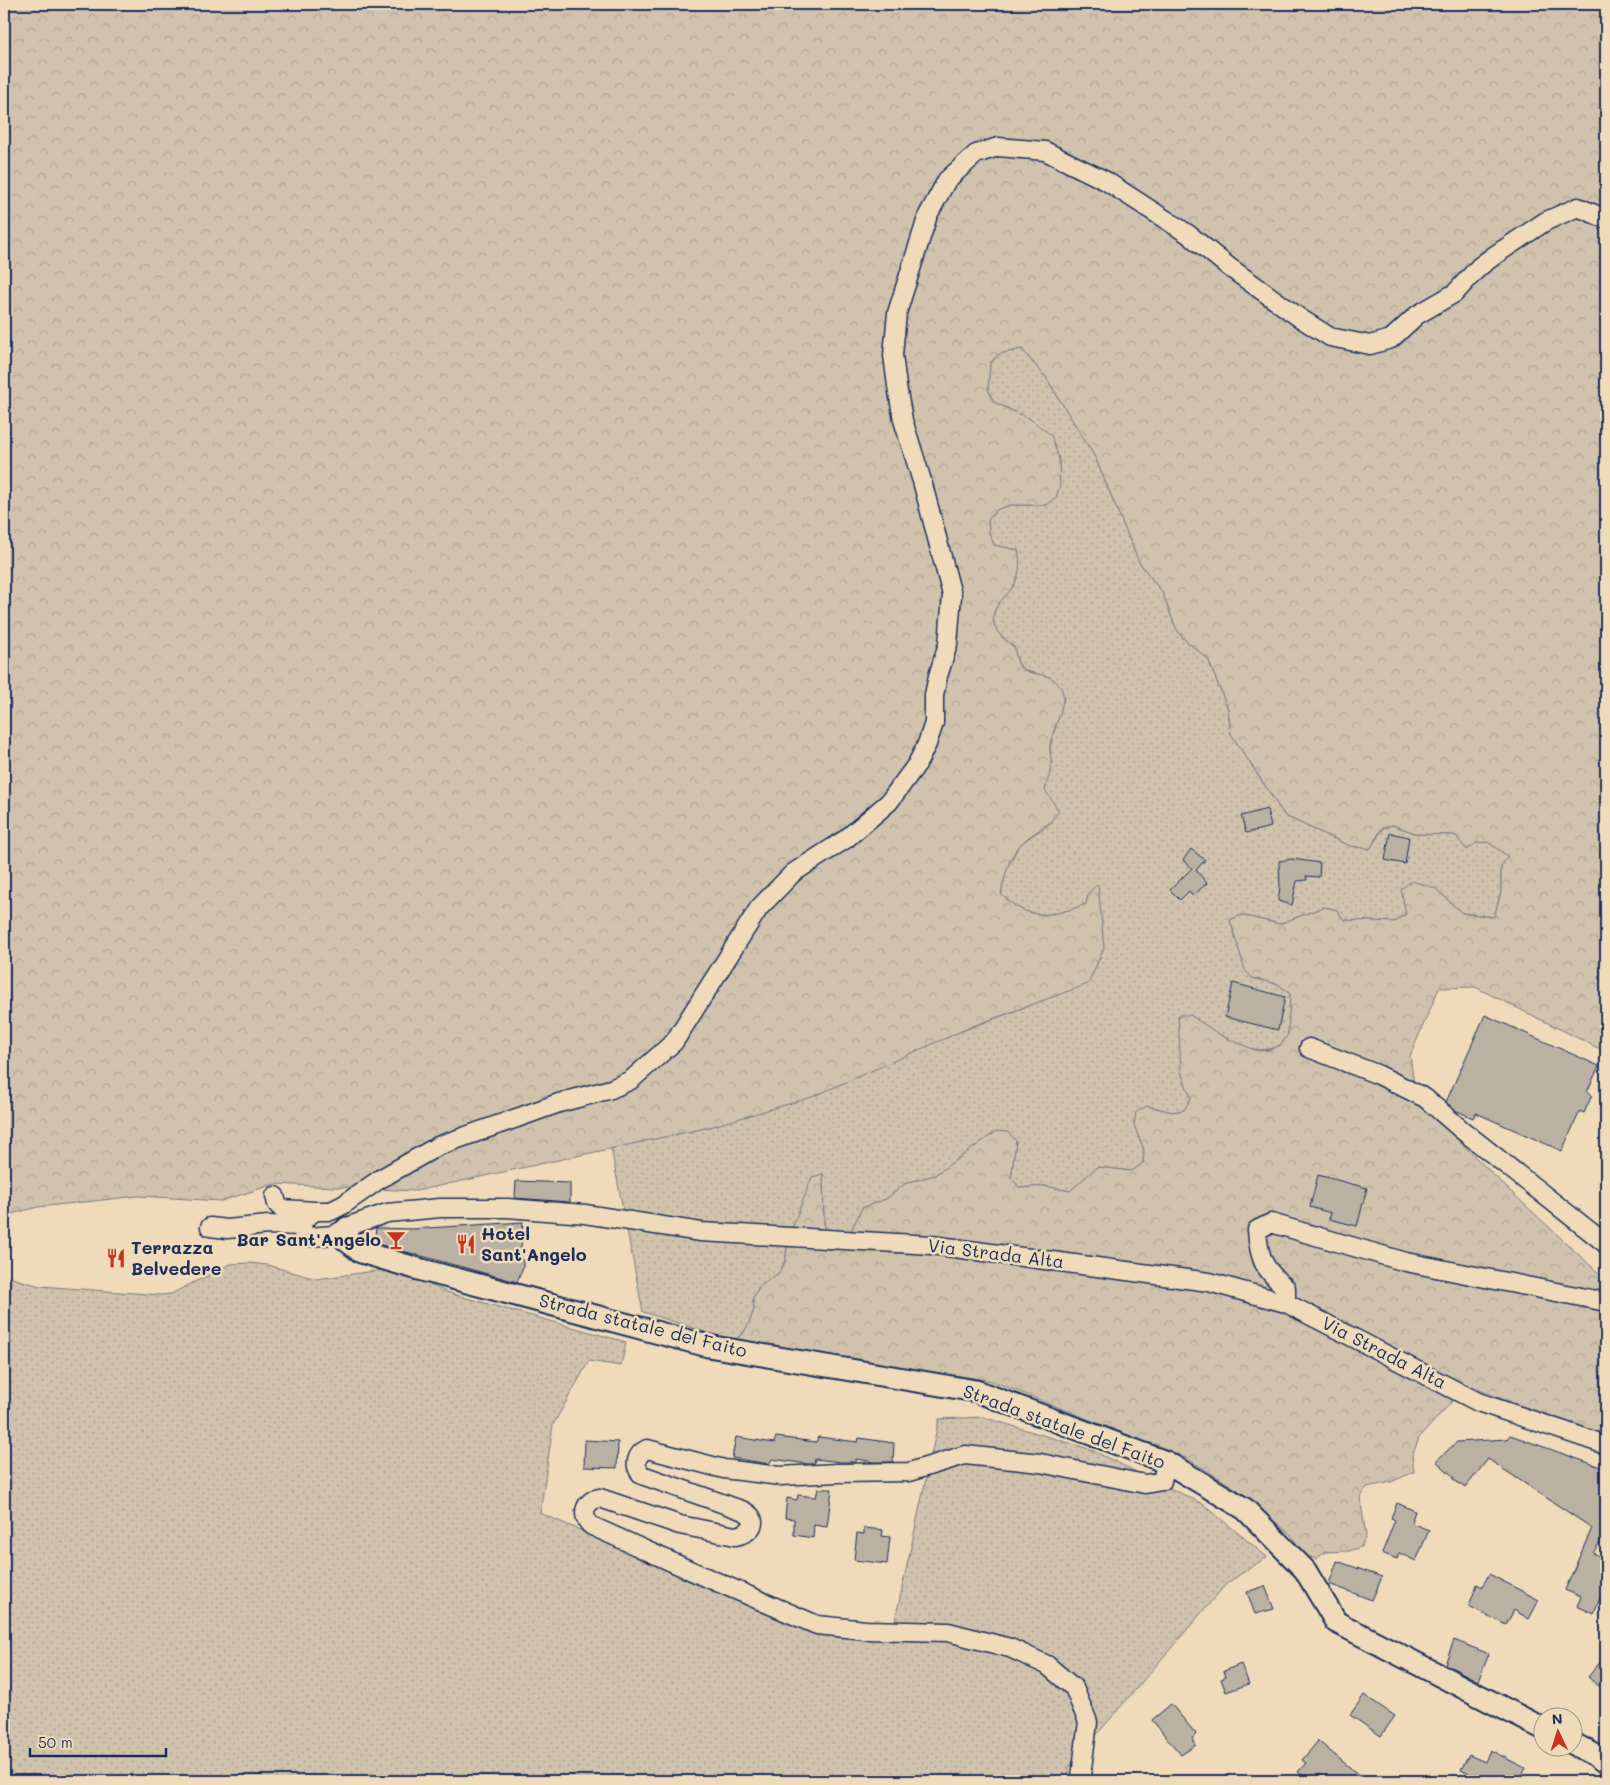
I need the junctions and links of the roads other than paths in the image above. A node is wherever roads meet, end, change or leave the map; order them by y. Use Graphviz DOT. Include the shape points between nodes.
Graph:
graph roads {
  1 [pos="1606,219"];
  2 [pos="1308,1048"];
  3 [pos="275,1196"];
  4 [pos="315,1211"];
  5 [pos="301,1226"];
  6 [pos="351,1226"];
  7 [pos="210,1227"];
  8 [pos="1606,1244"];
  9 [pos="1606,1302"];
  10 [pos="1286,1303"];
  11 [pos="1606,1445"];
  12 [pos="1166,1462"];
  13 [pos="1532,1723"];
  14 [pos="1582,1748"];
  15 [pos="1606,1763"];
  16 [pos="1084,1781"];
  1 -- 4 [label="street" via="1578,207 1546,221 1479,267 1455,293 1416,316 1391,339 1370,346 1330,337 1229,267 1188,234 1106,181 1044,152 998,146 976,154 947,180 928,215 897,313 894,355 903,420 952,595 948,644 934,695 934,723 918,764 889,802 846,839 793,873 759,908 674,1042 631,1080 438,1146 380,1179 343,1205 331,1211"];
  2 -- 8 [label="street" via="1379,1075 1425,1098"];
  3 -- 4 [label="street" via="276,1204 282,1209"];
  4 -- 5 [label="street"];
  5 -- 6 [label="street, Via Strada Alta" via="302,1232 314,1237 333,1235"];
  5 -- 7 [label="street"];
  6 -- 10 [label="street, Via Strada Alta" via="388,1213 440,1208 507,1208 585,1214 701,1232 932,1246 1209,1282"];
  6 -- 12 [label="street, Strada statale del Faito" via="346,1240 361,1252 422,1270 708,1346 976,1391"];
  9 -- 10 [label="street" via="1406,1262 1271,1223 1258,1230 1258,1251 1270,1274 1286,1288"];
  10 -- 11 [label="street, Via Strada Alta" via="1478,1402"];
  12 -- 13 [label="street, Strada statale del Faito" via="1245,1509 1305,1570 1336,1622"];
  12 -- 16 [label="street" via="1162,1481 1145,1484 1040,1462 965,1455 909,1472 780,1476 724,1468 647,1449 637,1458 637,1468 642,1476 744,1511 752,1519 750,1530 735,1536 680,1525 600,1498 590,1501 585,1509 585,1519 592,1526 817,1625 948,1632 1010,1648 1047,1665 1074,1688 1088,1722 1081,1776"];
  14 -- 15 [label="street"];
}
